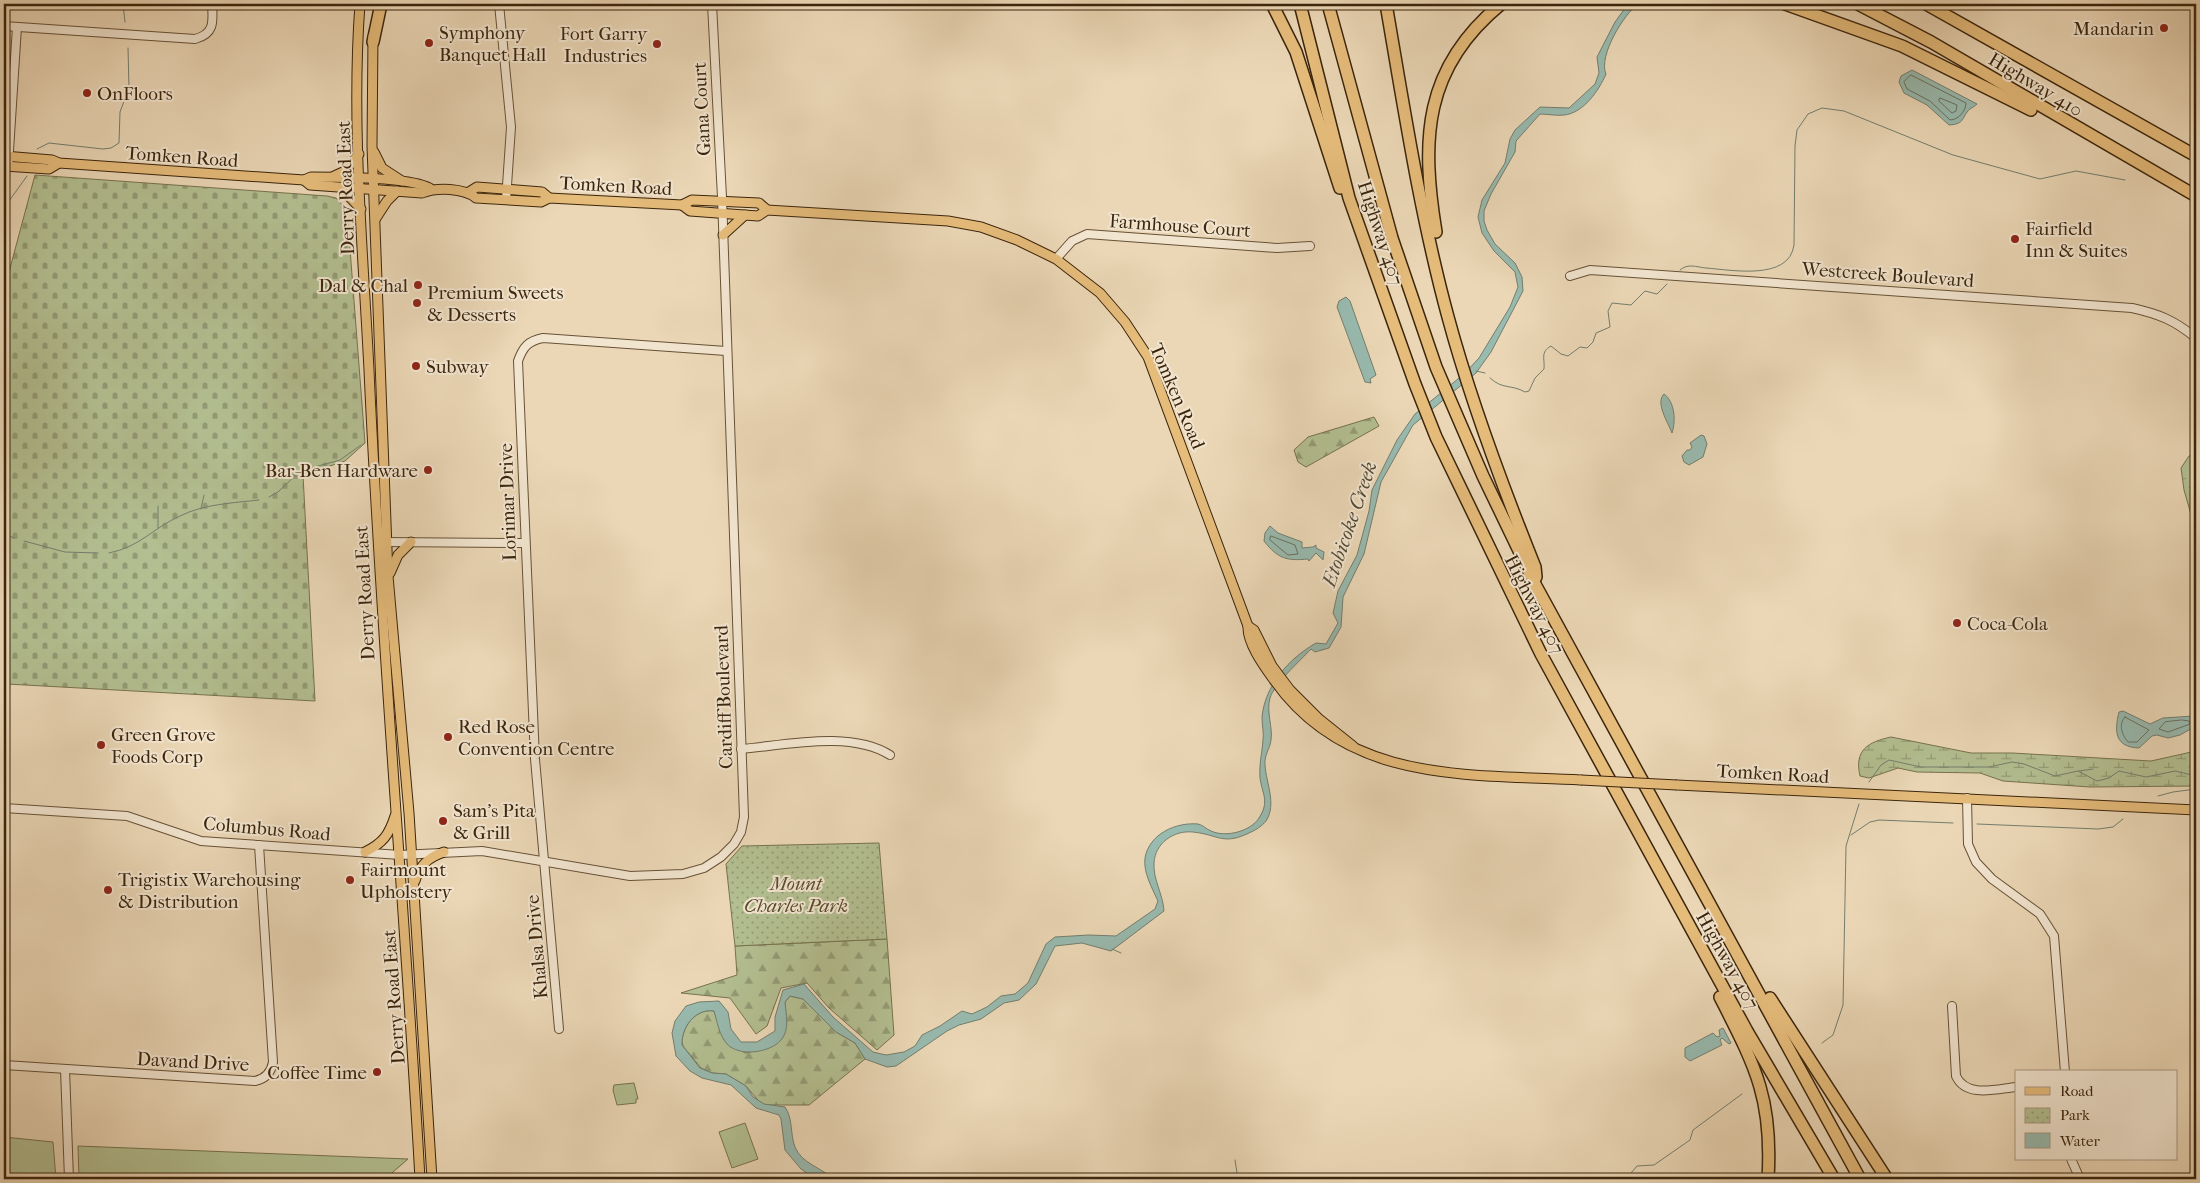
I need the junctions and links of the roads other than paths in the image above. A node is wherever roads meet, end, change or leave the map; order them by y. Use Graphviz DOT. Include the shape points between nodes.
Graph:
graph roads {
  1 [pos="212,4"];
  2 [pos="360,4"];
  3 [pos="375,4"];
  4 [pos="381,4"];
  5 [pos="499,4"];
  6 [pos="712,4"];
  7 [pos="1272,4"];
  8 [pos="1300,4"];
  9 [pos="1328,4"];
  10 [pos="1386,4"];
  11 [pos="1501,4"];
  12 [pos="1785,4"];
  13 [pos="1793,4"];
  14 [pos="1858,4"];
  15 [pos="1926,4"];
  16 [pos="1843,24"];
  17 [pos="4,26"];
  18 [pos="16,27"];
  19 [pos="373,42"];
  20 [pos="2083,132"];
  21 [pos="372,146"];
  22 [pos="359,154"];
  23 [pos="2196,156"];
  24 [pos="6,161"];
  25 [pos="331,177"];
  26 [pos="304,180"];
  27 [pos="404,182"];
  28 [pos="360,183"];
  29 [pos="374,184"];
  30 [pos="341,188"];
  31 [pos="431,190"];
  32 [pos="507,190"];
  33 [pos="397,191"];
  34 [pos="469,192"];
  35 [pos="2196,196"];
  36 [pos="548,198"];
  37 [pos="1349,198"];
  38 [pos="506,200"];
  39 [pos="722,201"];
  40 [pos="682,205"];
  41 [pos="361,209"];
  42 [pos="767,210"];
  43 [pos="722,213"];
  44 [pos="745,215"];
  45 [pos="376,218"];
  46 [pos="723,235"];
  47 [pos="1310,246"];
  48 [pos="1056,259"];
  49 [pos="1570,276"];
  50 [pos="1440,278"];
  51 [pos="2196,338"];
  52 [pos="726,351"];
  53 [pos="377,542"];
  54 [pos="388,542"];
  55 [pos="411,542"];
  56 [pos="526,542"];
  57 [pos="388,576"];
  58 [pos="1536,586"];
  59 [pos="741,749"];
  60 [pos="890,755"];
  61 [pos="1967,798"];
  62 [pos="4,808"];
  63 [pos="2196,810"];
  64 [pos="397,811"];
  65 [pos="258,845"];
  66 [pos="365,852"];
  67 [pos="444,852"];
  68 [pos="400,854"];
  69 [pos="411,855"];
  70 [pos="545,861"];
  71 [pos="414,889"];
  72 [pos="1698,942"];
  73 [pos="1733,944"];
  74 [pos="1952,1006"];
  75 [pos="559,1029"];
  76 [pos="4,1065"];
  77 [pos="65,1069"];
  78 [pos="2064,1070"];
  79 [pos="2015,1087"];
  80 [pos="2071,1160"];
  81 [pos="69,1179"];
  82 [pos="420,1179"];
  83 [pos="432,1179"];
  84 [pos="1768,1179"];
  85 [pos="1834,1179"];
  86 [pos="1860,1179"];
  87 [pos="1887,1179"];
  88 [pos="2080,1179"];
  1 -- 18 [label="street" via="211,31 195,39"];
  2 -- 22 [label="main road, Derry Road East"];
  3 -- 19 [label="main road, Derry Road East"];
  4 -- 19 [label="highway"];
  5 -- 32 [label="street" via="511,126"];
  6 -- 39 [label="street, Gana Court"];
  7 -- 37 [label="highway" via="1296,52 1340,188"];
  8 -- 37 [label="highway, Highway 407"];
  9 -- 58 [label="highway, Highway 407" via="1392,238 1436,367"];
  10 -- 50 [label="highway" via="1415,172"];
  11 -- 50 [label="highway" via="1457,53 1431,113 1429,189 1441,265"];
  12 -- 16 [label="highway"];
  13 -- 16 [label="highway"];
  14 -- 20 [label="highway, Highway 410" via="1931,42"];
  15 -- 23 [label="highway, Highway 410"];
  16 -- 20 [label="highway" via="1902,46 2065,129"];
  17 -- 18 [label="street"];
  18 -- 24 [label="street"];
  19 -- 21 [label="main road, Derry Road East"];
  20 -- 35 [label="highway, Highway 410"];
  21 -- 27 [label="main road" via="382,168"];
  21 -- 29 [label="main road, Derry Road East"];
  22 -- 25 [label="main road" via="345,171"];
  22 -- 28 [label="main road, Derry Road East"];
  24 -- 26 [label="main road, Tomken Road" via="52,160 59,164"];
  25 -- 26 [label="main road, Tomken Road"];
  25 -- 28 [label="main road, Tomken Road"];
  26 -- 30 [label="main road, Tomken Road" via="310,185"];
  27 -- 29 [label="main road, Tomken Road"];
  27 -- 31 [label="main road, Tomken Road" via="424,184"];
  28 -- 29 [label="main road, Tomken Road"];
  28 -- 30 [label="main road, Tomken Road"];
  28 -- 41 [label="main road, Derry Road East"];
  29 -- 33 [label="main road, Tomken Road"];
  29 -- 45 [label="main road, Derry Road East"];
  30 -- 41 [label="main road"];
  31 -- 33 [label="main road, Tomken Road" via="422,193"];
  31 -- 34 [label="main road, Tomken Road"];
  32 -- 34 [label="main road, Tomken Road" via="477,187"];
  32 -- 36 [label="main road, Tomken Road" via="542,192"];
  32 -- 38 [label="street"];
  33 -- 45 [label="main road"];
  34 -- 38 [label="main road, Tomken Road" via="476,198"];
  36 -- 38 [label="main road, Tomken Road" via="540,202"];
  36 -- 40 [label="main road, Tomken Road"];
  37 -- 72 [label="highway, Highway 407" via="1436,437 1541,654"];
  39 -- 40 [label="main road, Tomken Road" via="692,200"];
  39 -- 42 [label="main road, Tomken Road" via="760,203"];
  39 -- 43 [label="street, Gana Court"];
  40 -- 43 [label="main road, Tomken Road" via="690,211"];
  41 -- 53 [label="main road, Derry Road East"];
  42 -- 44 [label="main road, Tomken Road" via="758,216"];
  42 -- 48 [label="main road, Tomken Road" via="956,222 981,227"];
  43 -- 44 [label="main road, Tomken Road"];
  43 -- 46 [label="street, Cardiff Boulevard"];
  44 -- 46 [label="main road"];
  45 -- 54 [label="main road, Derry Road East"];
  46 -- 52 [label="street, Cardiff Boulevard"];
  47 -- 48 [label="street, Farmhouse Court" via="1277,248 1087,234 1072,241"];
  48 -- 61 [label="main road, Tomken Road, bridge" via="1100,294 1125,322 1148,357 1248,626 1254,630 1270,668 1288,693 1353,746 1383,760 1450,774"];
  49 -- 51 [label="street, Westcreek Boulevard" via="1590,270 2132,308 2158,313"];
  50 -- 58 [label="highway" via="1474,404 1535,568"];
  52 -- 56 [label="street, Lorimar Drive" via="543,338 522,348 518,361"];
  52 -- 59 [label="street, Cardiff Boulevard"];
  53 -- 54 [label="street"];
  53 -- 64 [label="main road, Derry Road East"];
  54 -- 55 [label="street"];
  54 -- 57 [label="main road, Derry Road East"];
  55 -- 56 [label="street"];
  55 -- 57 [label="main road" via="398,555"];
  56 -- 70 [label="street, Lorimar Drive" via="535,757"];
  57 -- 69 [label="main road, Derry Road East"];
  58 -- 73 [label="highway, Highway 407"];
  59 -- 60 [label="street" via="826,741 876,746"];
  59 -- 70 [label="street, Cardiff Boulevard" via="743,825 734,844 710,864 683,874 630,876"];
  61 -- 63 [label="main road, Tomken Road"];
  61 -- 78 [label="street" via="1968,844 1976,862 2040,914 2054,936"];
  62 -- 65 [label="street, Columbus Road" via="127,816 201,840"];
  64 -- 66 [label="main road" via="386,838"];
  64 -- 68 [label="main road, Derry Road East"];
  65 -- 66 [label="street, Columbus Road"];
  65 -- 77 [label="street, Davand Drive" via="273,1062 268,1075 254,1081"];
  66 -- 68 [label="street, Columbus Road"];
  67 -- 69 [label="street, Cardiff Boulevard"];
  67 -- 70 [label="street, Cardiff Boulevard" via="488,852"];
  67 -- 71 [label="main road" via="424,863 417,874"];
  68 -- 69 [label="street, Columbus Road"];
  68 -- 82 [label="main road, Derry Road East"];
  69 -- 71 [label="main road, Derry Road East"];
  70 -- 75 [label="street, Khalsa Drive"];
  71 -- 83 [label="main road, Derry Road East"];
  72 -- 84 [label="highway" via="1707,971 1759,1079 1769,1124"];
  72 -- 85 [label="highway, Highway 407"];
  73 -- 86 [label="highway, Highway 407"];
  73 -- 87 [label="highway"];
  74 -- 79 [label="street" via="1956,1076 1961,1086 1971,1090"];
  76 -- 77 [label="street, Davand Drive"];
  77 -- 81 [label="street"];
  80 -- 88 [label="street"];
}
